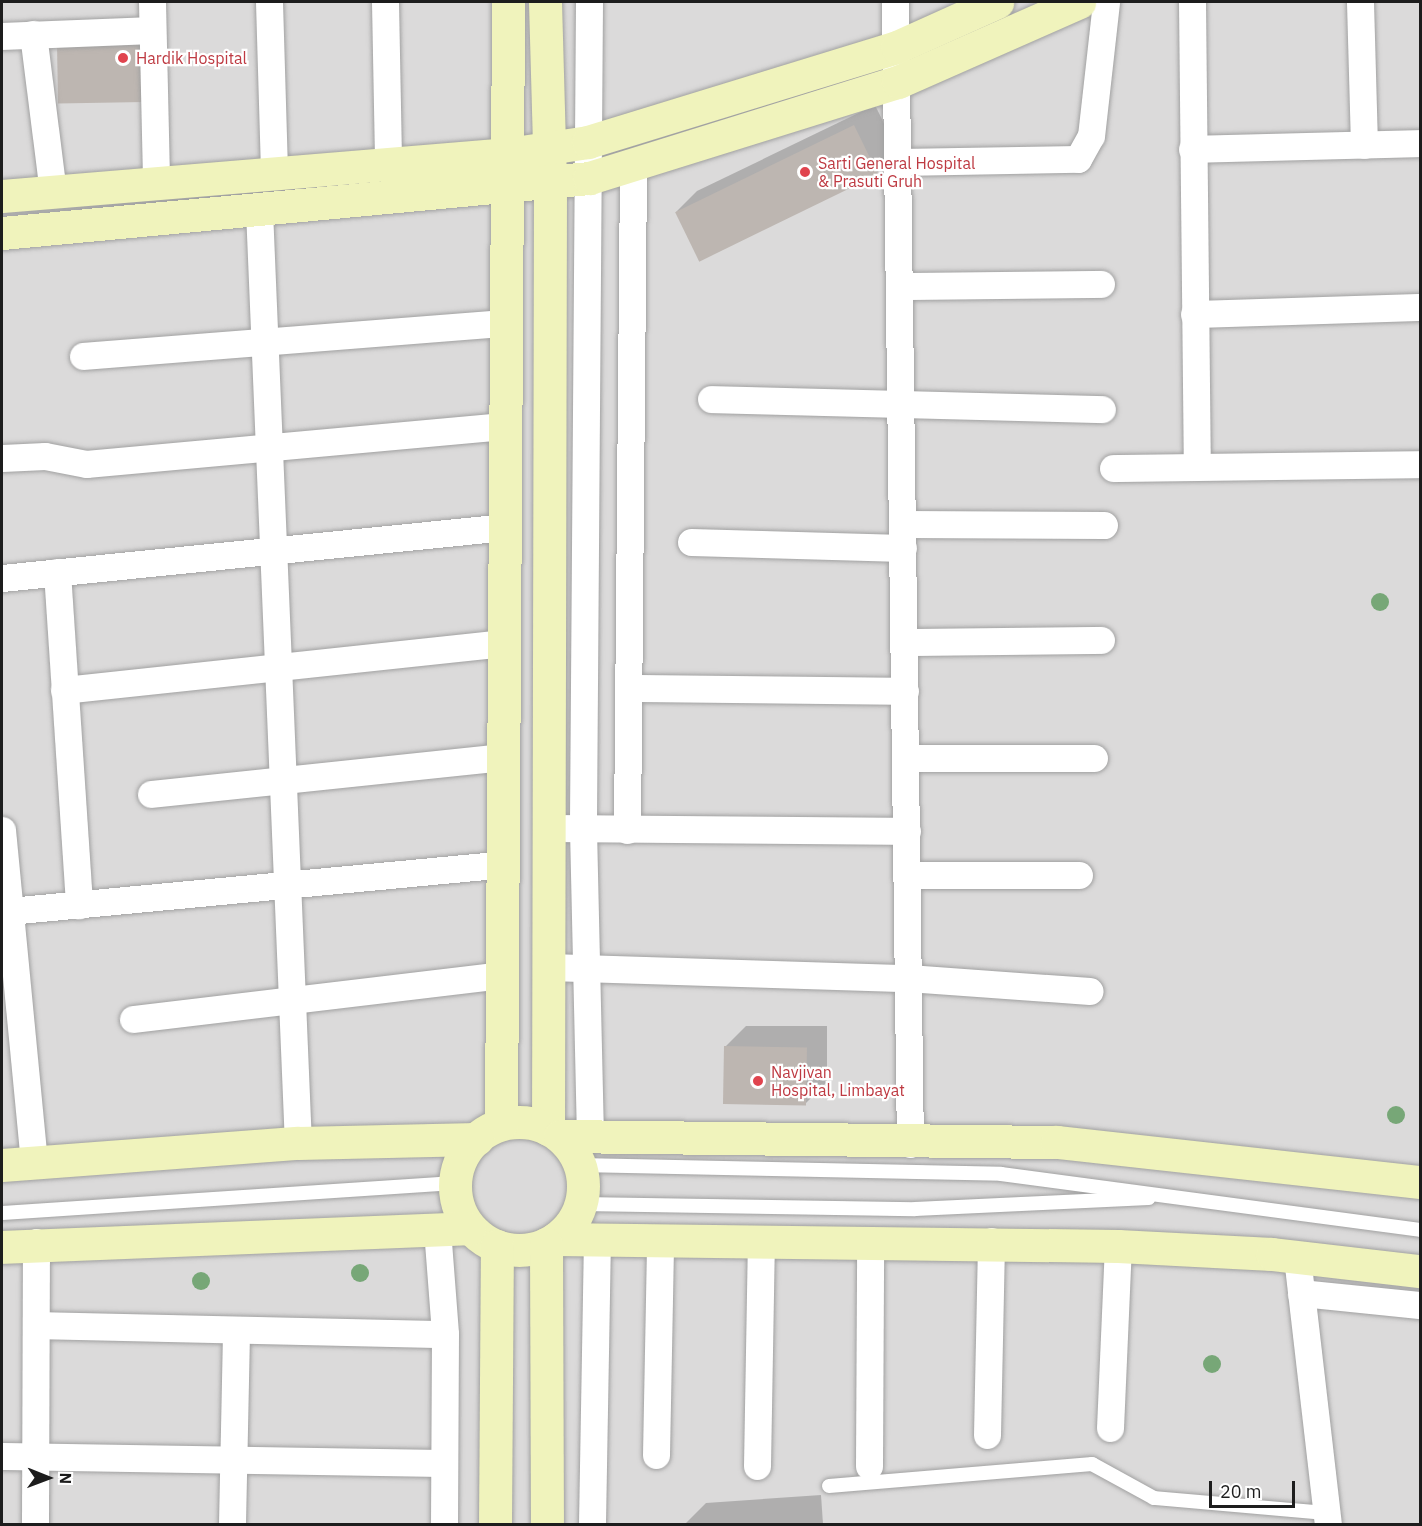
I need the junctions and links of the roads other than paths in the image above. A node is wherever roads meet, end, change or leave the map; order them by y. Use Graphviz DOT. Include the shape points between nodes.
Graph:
graph roads {
  1 [pos="152,2"];
  2 [pos="269,2"];
  3 [pos="386,2"];
  4 [pos="508,2"];
  5 [pos="545,2"];
  6 [pos="589,2"];
  7 [pos="895,2"];
  8 [pos="998,2"];
  9 [pos="1079,2"];
  10 [pos="1106,2"];
  11 [pos="1192,2"];
  12 [pos="1360,2"];
  13 [pos="152,30"];
  14 [pos="33,34"];
  15 [pos="2,36"];
  16 [pos="897,47"];
  17 [pos="898,82"];
  18 [pos="588,142"];
  19 [pos="1420,143"];
  20 [pos="1364,145"];
  21 [pos="549,148"];
  22 [pos="1192,149"];
  23 [pos="508,154"];
  24 [pos="899,162"];
  25 [pos="388,164"];
  26 [pos="633,168"];
  27 [pos="274,173"];
  28 [pos="589,178"];
  29 [pos="156,183"];
  30 [pos="550,184"];
  31 [pos="508,188"];
  32 [pos="53,192"];
  33 [pos="2,196"];
  34 [pos="259,210"];
  35 [pos="2,233"];
  36 [pos="1101,284"];
  37 [pos="900,286"];
  38 [pos="1420,307"];
  39 [pos="1194,314"];
  40 [pos="507,323"];
  41 [pos="266,342"];
  42 [pos="83,356"];
  43 [pos="711,399"];
  44 [pos="902,404"];
  45 [pos="1102,409"];
  46 [pos="506,426"];
  47 [pos="270,447"];
  48 [pos="2,458"];
  49 [pos="1420,464"];
  50 [pos="1197,467"];
  51 [pos="1113,468"];
  52 [pos="1104,525"];
  53 [pos="506,526"];
  54 [pos="903,536"];
  55 [pos="691,542"];
  56 [pos="274,550"];
  57 [pos="57,572"];
  58 [pos="2,578"];
  59 [pos="1101,640"];
  60 [pos="904,642"];
  61 [pos="505,643"];
  62 [pos="279,667"];
  63 [pos="629,688"];
  64 [pos="64,690"];
  65 [pos="905,691"];
  66 [pos="504,757"];
  67 [pos="905,758"];
  68 [pos="1094,758"];
  69 [pos="284,780"];
  70 [pos="151,794"];
  71 [pos="549,828"];
  72 [pos="583,829"];
  73 [pos="2,830"];
  74 [pos="627,830"];
  75 [pos="907,831"];
  76 [pos="503,864"];
  77 [pos="1078,875"];
  78 [pos="907,876"];
  79 [pos="288,888"];
  80 [pos="79,905"];
  81 [pos="9,911"];
  82 [pos="549,967"];
  83 [pos="586,968"];
  84 [pos="502,975"];
  85 [pos="908,978"];
  86 [pos="1090,991"];
  87 [pos="292,1000"];
  88 [pos="133,1019"];
  89 [pos="489,1132"];
  90 [pos="569,1142"];
  91 [pos="298,1143"];
  92 [pos="910,1144"];
  93 [pos="34,1162"];
  94 [pos="2,1165"];
  95 [pos="1420,1182"];
  96 [pos="455,1183"];
  97 [pos="1154,1198"];
  98 [pos="581,1204"];
  99 [pos="2,1213"];
  100 [pos="470,1228"];
  101 [pos="437,1229"];
  102 [pos="1420,1230"];
  103 [pos="597,1240"];
  104 [pos="660,1240"];
  105 [pos="870,1241"];
  106 [pos="991,1241"];
  107 [pos="36,1242"];
  108 [pos="550,1242"];
  109 [pos="761,1242"];
  110 [pos="2,1246"];
  111 [pos="497,1246"];
  112 [pos="1118,1246"];
  113 [pos="1297,1257"];
  114 [pos="1420,1271"];
  115 [pos="1301,1293"];
  116 [pos="1420,1305"];
  117 [pos="36,1325"];
  118 [pos="236,1330"];
  119 [pos="445,1334"];
  120 [pos="1110,1428"];
  121 [pos="987,1435"];
  122 [pos="656,1455"];
  123 [pos="2,1456"];
  124 [pos="36,1457"];
  125 [pos="233,1462"];
  126 [pos="444,1463"];
  127 [pos="757,1466"];
  128 [pos="869,1466"];
  129 [pos="829,1486"];
  130 [pos="1327,1519"];
  131 [pos="35,1524"];
  132 [pos="232,1524"];
  133 [pos="444,1524"];
  134 [pos="495,1524"];
  135 [pos="547,1524"];
  136 [pos="592,1524"];
  1 -- 13 [label="street"];
  2 -- 27 [label="street"];
  3 -- 25 [label="street"];
  4 -- 23 [label="street"];
  5 -- 21 [label="street"];
  6 -- 18 [label="street"];
  7 -- 16 [label="street"];
  8 -- 16 [label="street"];
  9 -- 17 [label="street"];
  10 -- 24 [label="street" via="1091,136 1078,159"];
  11 -- 22 [label="street"];
  12 -- 20 [label="street"];
  13 -- 14 [label="street"];
  13 -- 29 [label="street"];
  14 -- 15 [label="street"];
  14 -- 32 [label="street"];
  16 -- 17 [label="street"];
  16 -- 18 [label="street"];
  17 -- 24 [label="street"];
  17 -- 26 [label="street"];
  18 -- 21 [label="street"];
  18 -- 28 [label="street"];
  19 -- 20 [label="street"];
  20 -- 22 [label="street"];
  21 -- 23 [label="street"];
  21 -- 30 [label="street"];
  22 -- 39 [label="street"];
  23 -- 25 [label="street"];
  23 -- 31 [label="street"];
  24 -- 37 [label="street"];
  25 -- 27 [label="street"];
  26 -- 28 [label="street"];
  26 -- 63 [label="street"];
  27 -- 29 [label="street"];
  28 -- 30 [label="street"];
  28 -- 72 [label="street"];
  29 -- 32 [label="street"];
  30 -- 31 [label="street"];
  30 -- 71 [label="street"];
  31 -- 34 [label="street"];
  31 -- 40 [label="street"];
  32 -- 33 [label="street"];
  34 -- 35 [label="street"];
  34 -- 41 [label="street"];
  36 -- 37 [label="street"];
  37 -- 44 [label="street"];
  38 -- 39 [label="street"];
  39 -- 50 [label="street"];
  40 -- 41 [label="street"];
  40 -- 46 [label="street"];
  41 -- 42 [label="street"];
  41 -- 47 [label="street"];
  43 -- 44 [label="street"];
  44 -- 45 [label="street"];
  44 -- 54 [label="street"];
  46 -- 47 [label="street"];
  46 -- 53 [label="street"];
  47 -- 48 [label="street" via="86,464 45,456"];
  47 -- 56 [label="street"];
  49 -- 50 [label="street"];
  50 -- 51 [label="street"];
  52 -- 54 [label="street"];
  53 -- 56 [label="street"];
  53 -- 61 [label="street"];
  54 -- 55 [label="street"];
  54 -- 60 [label="street"];
  56 -- 57 [label="street"];
  56 -- 62 [label="street"];
  57 -- 58 [label="street"];
  57 -- 64 [label="street"];
  59 -- 60 [label="street"];
  60 -- 65 [label="street"];
  61 -- 62 [label="street"];
  61 -- 66 [label="street"];
  62 -- 64 [label="street"];
  62 -- 69 [label="street"];
  63 -- 65 [label="street"];
  63 -- 74 [label="street"];
  64 -- 80 [label="street"];
  65 -- 67 [label="street"];
  66 -- 69 [label="street"];
  66 -- 76 [label="street"];
  67 -- 68 [label="street"];
  67 -- 75 [label="street"];
  69 -- 70 [label="street"];
  69 -- 79 [label="street"];
  71 -- 72 [label="street"];
  71 -- 82 [label="street"];
  72 -- 74 [label="street"];
  72 -- 83 [label="street"];
  73 -- 81 [label="street"];
  74 -- 75 [label="street"];
  75 -- 78 [label="street"];
  76 -- 79 [label="street"];
  76 -- 84 [label="street"];
  77 -- 78 [label="street"];
  78 -- 85 [label="street"];
  79 -- 80 [label="street"];
  79 -- 87 [label="street"];
  80 -- 81 [label="street"];
  81 -- 93 [label="street"];
  82 -- 83 [label="street"];
  82 -- 90 [label="street"];
  83 -- 85 [label="street"];
  83 -- 90 [label="street"];
  84 -- 87 [label="street"];
  84 -- 89 [label="street"];
  85 -- 86 [label="street"];
  85 -- 92 [label="street"];
  87 -- 88 [label="street"];
  87 -- 91 [label="street"];
  89 -- 90 [label="street" via="523,1121"];
  89 -- 91 [label="street"];
  89 -- 96 [label="street" via="458,1167"];
  90 -- 92 [label="street"];
  90 -- 97 [label="lane" via="1001,1174 1112,1185"];
  90 -- 98 [label="street"];
  91 -- 93 [label="street"];
  92 -- 95 [label="street" via="1057,1142"];
  93 -- 94 [label="street"];
  96 -- 99 [label="lane"];
  96 -- 100 [label="street" via="459,1209"];
  97 -- 98 [label="lane" via="915,1209"];
  97 -- 102 [label="lane"];
  98 -- 108 [label="street"];
  100 -- 101 [label="street"];
  100 -- 111 [label="street"];
  101 -- 107 [label="street"];
  101 -- 119 [label="street"];
  103 -- 104 [label="street"];
  103 -- 108 [label="street"];
  103 -- 136 [label="street"];
  104 -- 109 [label="street"];
  104 -- 122 [label="street"];
  105 -- 106 [label="street"];
  105 -- 109 [label="street"];
  105 -- 128 [label="street"];
  106 -- 112 [label="street"];
  106 -- 121 [label="street"];
  107 -- 110 [label="street"];
  107 -- 117 [label="street"];
  108 -- 111 [label="street" via="518,1250"];
  108 -- 135 [label="street"];
  109 -- 127 [label="street"];
  111 -- 134 [label="street"];
  112 -- 113 [label="street"];
  112 -- 120 [label="street"];
  113 -- 114 [label="street"];
  113 -- 115 [label="street"];
  115 -- 116 [label="street"];
  115 -- 130 [label="street"];
  117 -- 118 [label="street"];
  117 -- 124 [label="street"];
  118 -- 119 [label="street"];
  118 -- 125 [label="street"];
  119 -- 126 [label="street"];
  123 -- 124 [label="street"];
  124 -- 125 [label="street"];
  124 -- 131 [label="street"];
  125 -- 126 [label="street"];
  125 -- 132 [label="street"];
  126 -- 133 [label="street"];
  129 -- 130 [label="lane" via="1092,1464 1154,1498"];
}
